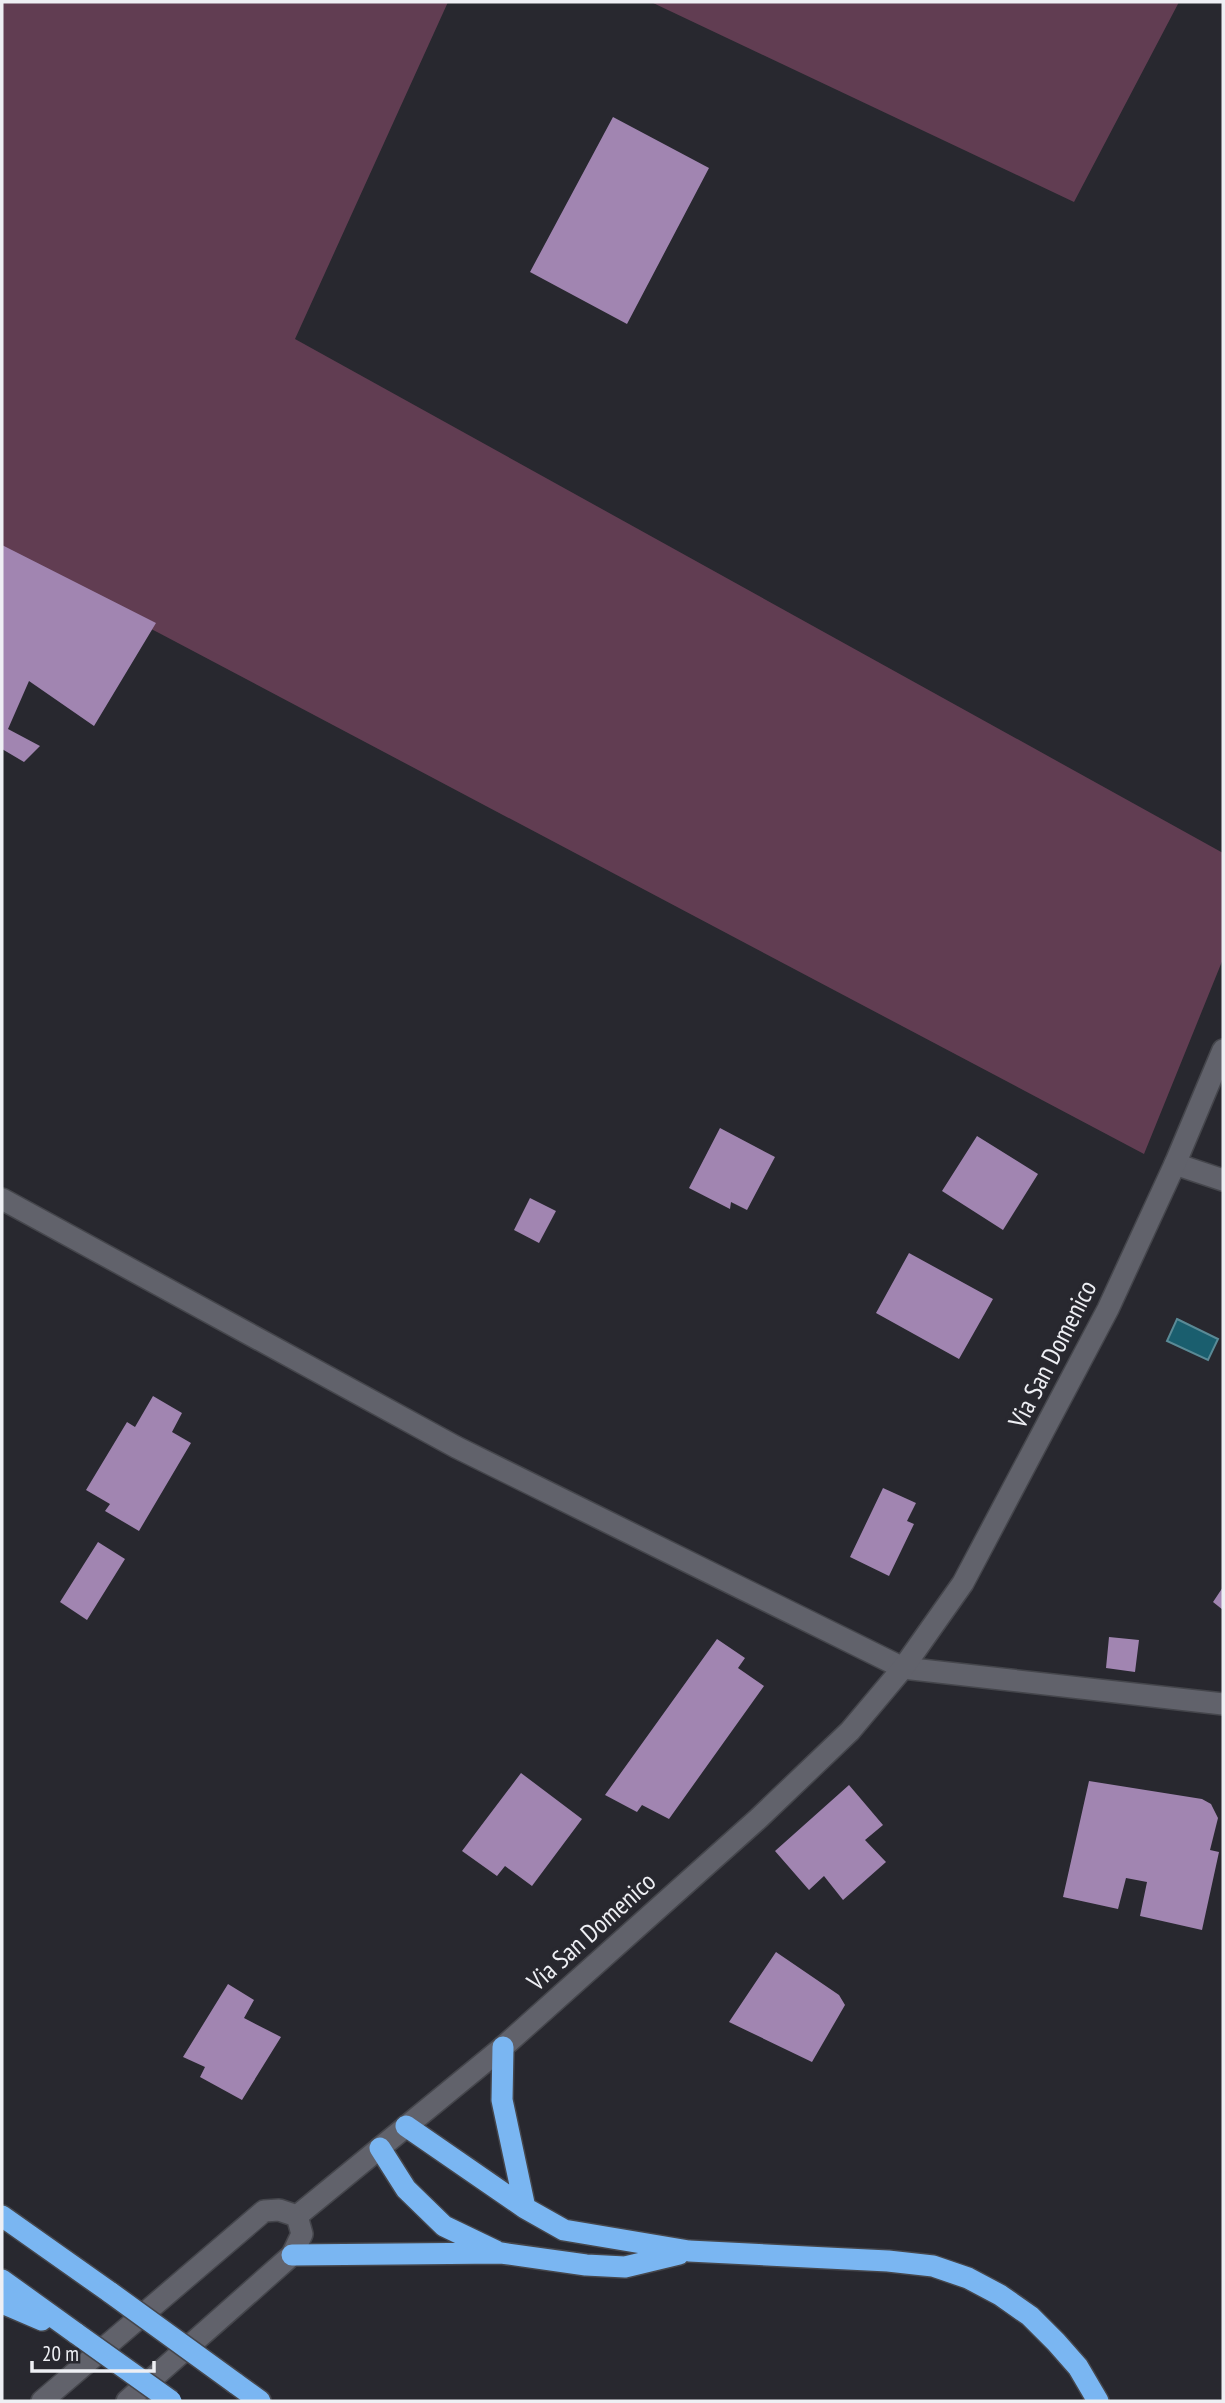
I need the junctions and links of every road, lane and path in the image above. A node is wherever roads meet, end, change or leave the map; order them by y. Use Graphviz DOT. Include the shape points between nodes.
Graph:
graph roads {
  1 [pos="1223,1050"];
  2 [pos="1175,1164"];
  3 [pos="1223,1180"];
  4 [pos="2,1199"];
  5 [pos="904,1668"];
  6 [pos="1223,1704"];
  7 [pos="503,2047"];
  8 [pos="406,2126"];
  9 [pos="380,2148"];
  10 [pos="525,2208"];
  11 [pos="2,2216"];
  12 [pos="297,2216"];
  13 [pos="689,2251"];
  14 [pos="501,2253"];
  15 [pos="292,2255"];
  16 [pos="2,2280"];
  17 [pos="2,2303"];
  18 [pos="77,2334"];
  19 [pos="42,2401"];
  20 [pos="127,2401"];
  21 [pos="171,2401"];
  22 [pos="260,2401"];
  23 [pos="1098,2401"];
  1 -- 2 [label="street, Via San Domenico"];
  2 -- 3 [label="street"];
  2 -- 5 [label="street, Via San Domenico" via="1108,1309 1000,1516 963,1583"];
  4 -- 5 [label="street" via="456,1447"];
  5 -- 6 [label="street"];
  5 -- 7 [label="street, Via San Domenico" via="850,1731 759,1818"];
  7 -- 8 [label="street, Via San Domenico"];
  7 -- 10 [label="highway" via="502,2100"];
  8 -- 9 [label="street, Via San Domenico"];
  8 -- 10 [label="highway"];
  9 -- 12 [label="street, Via San Domenico"];
  9 -- 14 [label="highway" via="405,2189 443,2226"];
  10 -- 13 [label="highway" via="564,2230"];
  11 -- 22 [label="highway, bridge"];
  12 -- 15 [label="street" via="302,2234"];
  12 -- 19 [label="street" via="264,2211"];
  13 -- 14 [label="highway" via="625,2267"];
  13 -- 23 [label="highway" via="888,2261 933,2266 968,2278 1030,2316 1078,2367"];
  14 -- 15 [label="highway"];
  15 -- 20 [label="street"];
  16 -- 18 [label="highway"];
  17 -- 18 [label="highway"];
  18 -- 21 [label="highway, bridge"];
}
